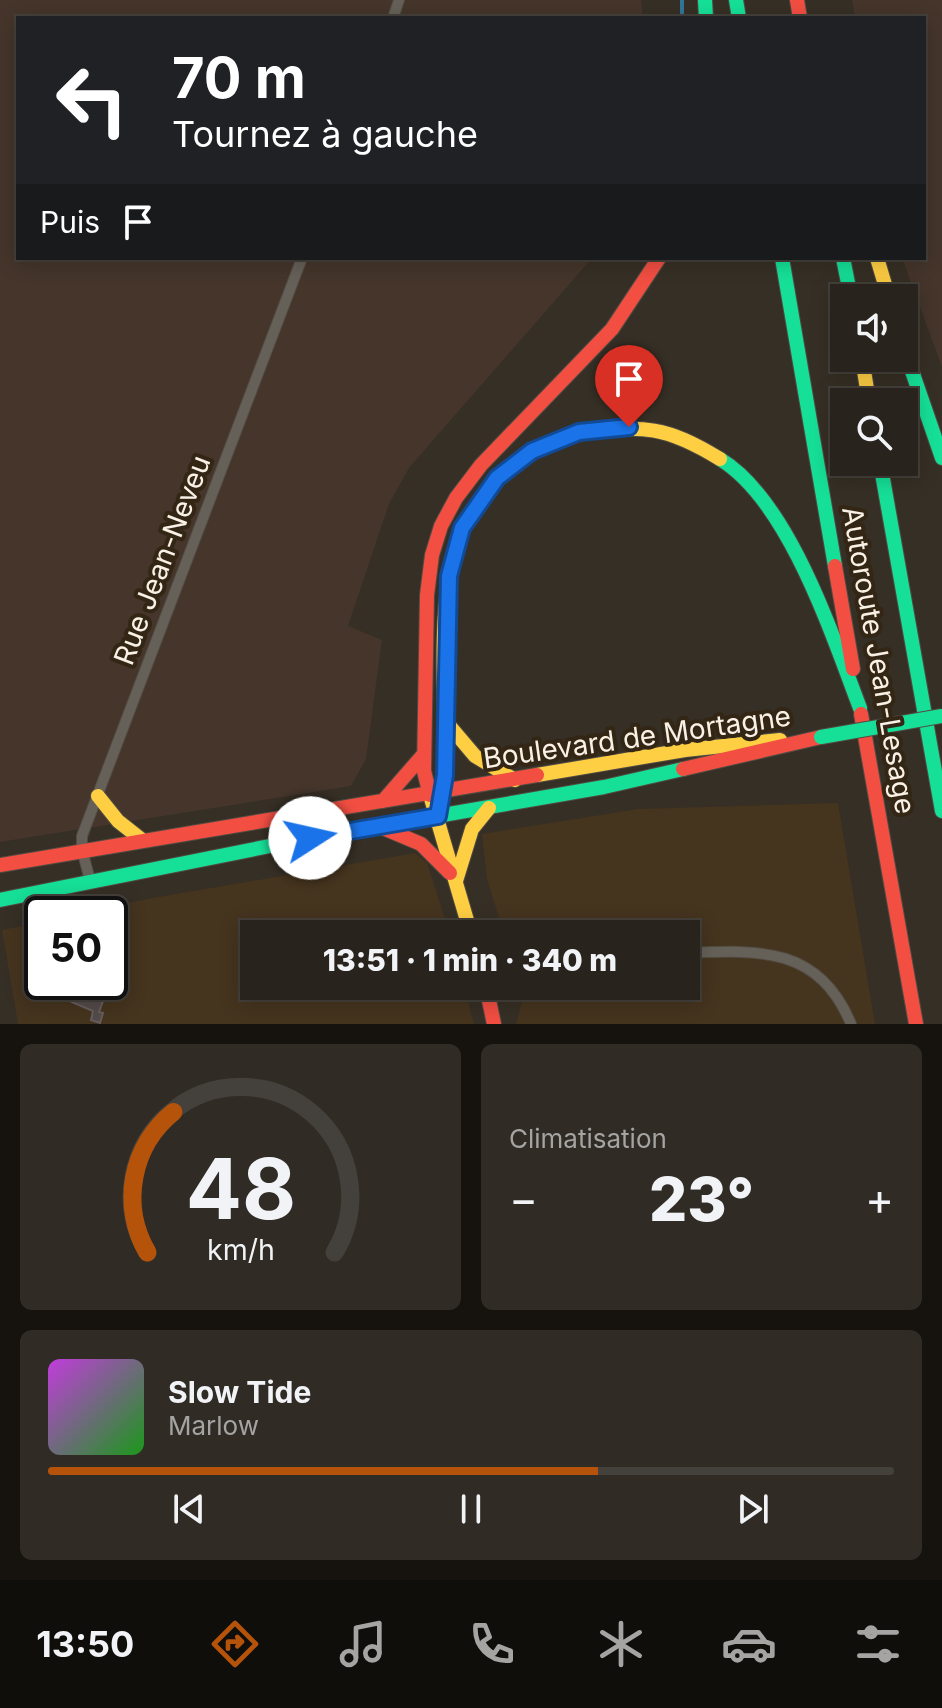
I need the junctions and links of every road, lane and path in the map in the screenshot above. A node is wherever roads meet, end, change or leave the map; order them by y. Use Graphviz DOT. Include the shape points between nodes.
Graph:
graph roads {
  1 [pos="301,260"];
  2 [pos="658,260"];
  3 [pos="782,260"];
  4 [pos="843,260"];
  5 [pos="878,260"];
  6 [pos="848,284"];
  7 [pos="885,284"];
  8 [pos="912,372"];
  9 [pos="942,458"];
  10 [pos="882,476"];
  11 [pos="860,708"];
  12 [pos="924,713"];
  13 [pos="942,716"];
  14 [pos="447,723"];
  15 [pos="821,737"];
  16 [pos="424,754"];
  17 [pos="942,756"];
  18 [pos="515,780"];
  19 [pos="436,794"];
  20 [pos="98,796"];
  21 [pos="383,801"];
  22 [pos="489,808"];
  23 [pos="942,811"];
  24 [pos="438,816"];
  25 [pos="379,827"];
  26 [pos="142,840"];
  27 [pos="82,850"];
  28 [pos="0,865"];
  29 [pos="90,880"];
  30 [pos="456,881"];
  31 [pos="0,900"];
  32 [pos="467,920"];
  33 [pos="700,952"];
  34 [pos="489,1000"];
  35 [pos="494,1024"];
  36 [pos="851,1024"];
  37 [pos="916,1024"];
  1 -- 20 [label="street, Rue Jean-Neveu"];
  2 -- 16 [label="main road" via="612,329 481,465 446,516 428,583"];
  3 -- 11 [label="main road, Autoroute Jean-Lesage"];
  4 -- 6 [label="main road"];
  5 -- 7 [label="main road"];
  8 -- 9 [label="main road"];
  10 -- 12 [label="main road, Autoroute Jean-Lesage"];
  11 -- 14 [label="main road" via="806,569 755,489 728,464 689,441 648,429 610,428 569,435 523,457 490,486 462,528 448,589"];
  11 -- 37 [label="main road, Autoroute Jean-Lesage"];
  12 -- 17 [label="main road"];
  12 -- 23 [label="main road, Autoroute Jean-Lesage"];
  13 -- 15 [label="main road, Boulevard de Mortagne, bridge"];
  14 -- 18 [label="main road" via="475,756"];
  14 -- 19 [label="main road"];
  15 -- 18 [label="main road, Boulevard de Mortagne" via="729,744"];
  15 -- 22 [label="main road, Boulevard de Mortagne"];
  16 -- 19 [label="main road" via="424,776"];
  16 -- 21 [label="main road"];
  18 -- 19 [label="main road, Boulevard de Mortagne"];
  19 -- 21 [label="main road, Boulevard de Mortagne"];
  19 -- 24 [label="main road"];
  20 -- 26 [label="main road"];
  20 -- 27 [label="street, Rue Jean-Neveu"];
  21 -- 26 [label="main road, Boulevard de Mortagne"];
  22 -- 24 [label="main road, Boulevard de Mortagne"];
  22 -- 30 [label="main road" via="472,829"];
  24 -- 25 [label="main road, Boulevard de Mortagne"];
  24 -- 30 [label="main road"];
  25 -- 29 [label="main road, Boulevard de Mortagne"];
  25 -- 30 [label="main road" via="416,839"];
  26 -- 27 [label="main road, Boulevard de Mortagne"];
  27 -- 28 [label="main road, Boulevard de Mortagne"];
  27 -- 29 [label="street, Rue Jean-Neveu"];
  29 -- 31 [label="main road, Boulevard de Mortagne"];
  30 -- 32 [label="main road"];
  33 -- 36 [label="street" via="749,950 782,956 827,985"];
  34 -- 35 [label="main road"];
}
